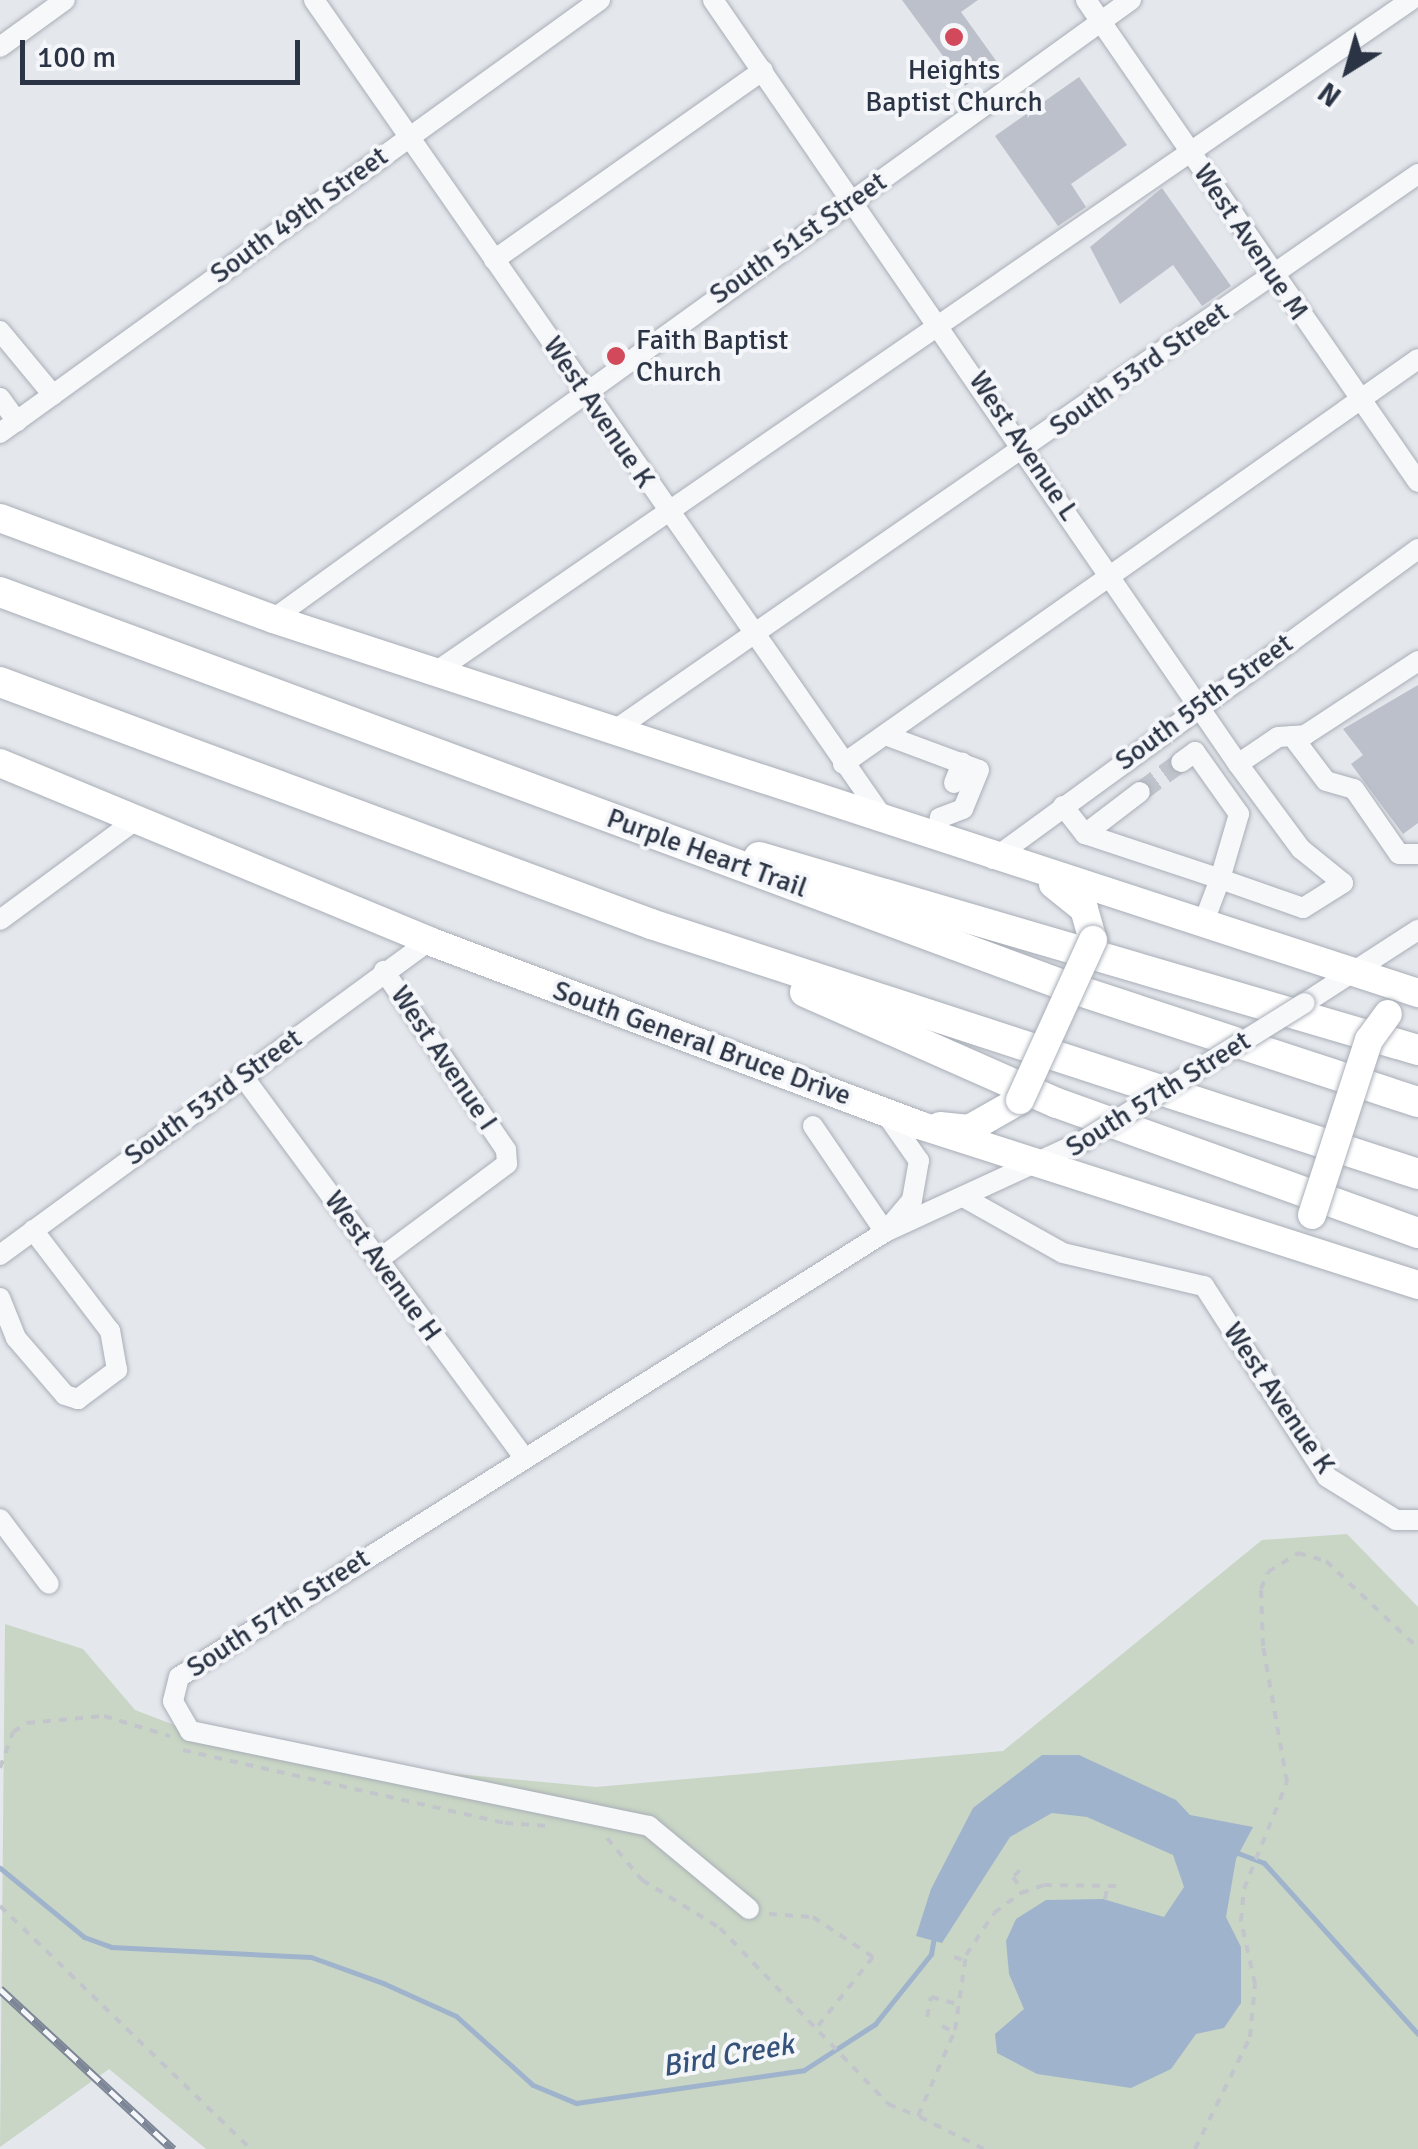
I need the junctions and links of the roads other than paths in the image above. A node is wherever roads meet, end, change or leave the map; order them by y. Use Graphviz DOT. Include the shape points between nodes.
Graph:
graph roads {
  1 [pos="65,0"];
  2 [pos="600,0"];
  3 [pos="713,0"];
  4 [pos="1086,0"];
  5 [pos="1131,0"];
  6 [pos="1411,0"];
  7 [pos="321,2"];
  8 [pos="1101,21"];
  9 [pos="0,47"];
  10 [pos="762,70"];
  11 [pos="408,135"];
  12 [pos="1190,153"];
  13 [pos="1418,174"];
  14 [pos="854,198"];
  15 [pos="494,260"];
  16 [pos="1272,274"];
  17 [pos="941,325"];
  18 [pos="0,331"];
  19 [pos="1418,359"];
  20 [pos="584,388"];
  21 [pos="53,395"];
  22 [pos="0,398"];
  23 [pos="1360,400"];
  24 [pos="8,427"];
  25 [pos="1026,449"];
  26 [pos="1418,482"];
  27 [pos="668,513"];
  28 [pos="0,518"];
  29 [pos="1418,549"];
  30 [pos="1112,576"];
  31 [pos="0,592"];
  32 [pos="273,619"];
  33 [pos="754,640"];
  34 [pos="1418,662"];
  35 [pos="434,673"];
  36 [pos="0,682"];
  37 [pos="1198,704"];
  38 [pos="612,732"];
  39 [pos="885,735"];
  40 [pos="1292,736"];
  41 [pos="1181,762"];
  42 [pos="0,763"];
  43 [pos="843,764"];
  44 [pos="1238,764"];
  45 [pos="1140,792"];
  46 [pos="947,800"];
  47 [pos="1063,806"];
  48 [pos="137,818"];
  49 [pos="886,822"];
  50 [pos="1086,834"];
  51 [pos="674,841"];
  52 [pos="1418,854"];
  53 [pos="993,858"];
  54 [pos="1040,873"];
  55 [pos="1220,879"];
  56 [pos="0,920"];
  57 [pos="651,924"];
  58 [pos="1203,924"];
  59 [pos="1418,930"];
  60 [pos="428,941"];
  61 [pos="384,971"];
  62 [pos="1356,971"];
  63 [pos="1418,993"];
  64 [pos="1418,1012"];
  65 [pos="1418,1050"];
  66 [pos="242,1075"];
  67 [pos="1418,1102"];
  68 [pos="881,1110"];
  69 [pos="919,1125"];
  70 [pos="813,1126"];
  71 [pos="1038,1167"];
  72 [pos="1418,1174"];
  73 [pos="966,1198"];
  74 [pos="33,1230"];
  75 [pos="885,1232"];
  76 [pos="1418,1233"];
  77 [pos="0,1255"];
  78 [pos="1324,1257"];
  79 [pos="378,1260"];
  80 [pos="1418,1285"];
  81 [pos="0,1298"];
  82 [pos="524,1456"];
  83 [pos="0,1519"];
  84 [pos="1418,1520"];
  85 [pos="49,1584"];
  86 [pos="749,1909"];
  1 -- 9 [label="street"];
  2 -- 11 [label="street, South 49th Street"];
  3 -- 10 [label="street, West Avenue L"];
  4 -- 8 [label="street, West Avenue M"];
  5 -- 8 [label="street, South 51st Street"];
  6 -- 12 [label="street"];
  7 -- 11 [label="street, West Avenue K"];
  8 -- 12 [label="street, West Avenue M"];
  8 -- 14 [label="street, South 51st Street"];
  10 -- 14 [label="street, West Avenue L"];
  10 -- 15 [label="street"];
  11 -- 15 [label="street, West Avenue K"];
  11 -- 21 [label="street, South 49th Street"];
  12 -- 16 [label="street, West Avenue M"];
  12 -- 17 [label="street"];
  13 -- 16 [label="street, South 53rd Street"];
  14 -- 17 [label="street, West Avenue L"];
  14 -- 20 [label="street, South 51st Street"];
  15 -- 20 [label="street, West Avenue K"];
  16 -- 23 [label="street, West Avenue M"];
  16 -- 25 [label="street, South 53rd Street"];
  17 -- 25 [label="street, West Avenue L"];
  17 -- 27 [label="street"];
  18 -- 21 [label="street"];
  19 -- 23 [label="street"];
  20 -- 27 [label="street, West Avenue K"];
  20 -- 32 [label="street, South 51st Street"];
  21 -- 24 [label="street, South 49th Street"];
  22 -- 24 [label="street"];
  23 -- 26 [label="street, West Avenue M"];
  23 -- 30 [label="street"];
  25 -- 30 [label="street, West Avenue L"];
  25 -- 33 [label="street, South 53rd Street"];
  27 -- 33 [label="street, West Avenue K"];
  27 -- 35 [label="street"];
  28 -- 32 [label="main road"];
  29 -- 37 [label="street, South 55th Street"];
  30 -- 37 [label="street, West Avenue L"];
  30 -- 39 [label="street"];
  31 -- 51 [label="highway, Purple Heart Trail"];
  32 -- 35 [label="main road"];
  33 -- 38 [label="street, South 53rd Street"];
  33 -- 43 [label="street, West Avenue K"];
  34 -- 40 [label="street"];
  35 -- 38 [label="main road"];
  36 -- 57 [label="highway"];
  37 -- 44 [label="street, West Avenue L"];
  37 -- 47 [label="street, South 55th Street"];
  38 -- 49 [label="main road"];
  39 -- 43 [label="street"];
  39 -- 46 [label="street"];
  40 -- 44 [label="street"];
  40 -- 52 [label="street" via="1326,781 1354,789 1400,854"];
  41 -- 55 [label="street" via="1195,752 1239,814"];
  42 -- 48 [label="main road, South General Bruce Drive"];
  43 -- 49 [label="street, West Avenue K"];
  44 -- 55 [label="street, West Avenue L" via="1301,849 1343,883 1302,908"];
  45 -- 50 [label="street"];
  46 -- 49 [label="main road"];
  46 -- 53 [label="main road"];
  47 -- 50 [label="street"];
  47 -- 53 [label="street, South 55th Street"];
  48 -- 56 [label="street"];
  48 -- 60 [label="main road, South General Bruce Drive"];
  50 -- 55 [label="street"];
  51 -- 65 [label="highway" via="808,866"];
  51 -- 67 [label="highway, Purple Heart Trail" via="1074,989"];
  53 -- 54 [label="main road"];
  54 -- 58 [label="main road"];
  54 -- 69 [label="main road, bridge" via="1084,909 1093,940 1020,1100 969,1128"];
  55 -- 58 [label="street"];
  57 -- 72 [label="highway"];
  57 -- 76 [label="highway" via="1058,1103"];
  58 -- 62 [label="main road"];
  59 -- 62 [label="street, South 57th Street"];
  60 -- 61 [label="street, South 53rd Street"];
  60 -- 68 [label="main road, South General Bruce Drive"];
  61 -- 66 [label="street, South 53rd Street"];
  61 -- 79 [label="street, West Avenue I" via="506,1150 506,1164"];
  62 -- 63 [label="main road"];
  62 -- 71 [label="street, South 57th Street, bridge"];
  64 -- 78 [label="main road, bridge" via="1388,1014 1369,1040 1312,1215"];
  66 -- 74 [label="street, South 53rd Street"];
  66 -- 79 [label="street, West Avenue H"];
  68 -- 69 [label="main road, South General Bruce Drive"];
  68 -- 75 [label="street, South 57th Street" via="918,1160 912,1200"];
  69 -- 71 [label="main road, South General Bruce Drive"];
  70 -- 75 [label="street"];
  71 -- 73 [label="street, South 57th Street"];
  71 -- 78 [label="main road, South General Bruce Drive"];
  73 -- 75 [label="street, South 57th Street"];
  73 -- 84 [label="street, West Avenue K" via="1063,1252 1204,1286 1327,1477 1396,1520"];
  74 -- 77 [label="street, South 53rd Street"];
  74 -- 81 [label="street" via="110,1331 117,1370 78,1399 65,1394 16,1338"];
  75 -- 82 [label="street, South 57th Street"];
  78 -- 80 [label="main road, South General Bruce Drive"];
  79 -- 82 [label="street, West Avenue H"];
  82 -- 86 [label="street, South 57th Street" via="179,1677 173,1701 190,1731 650,1826"];
  83 -- 85 [label="street"];
}
